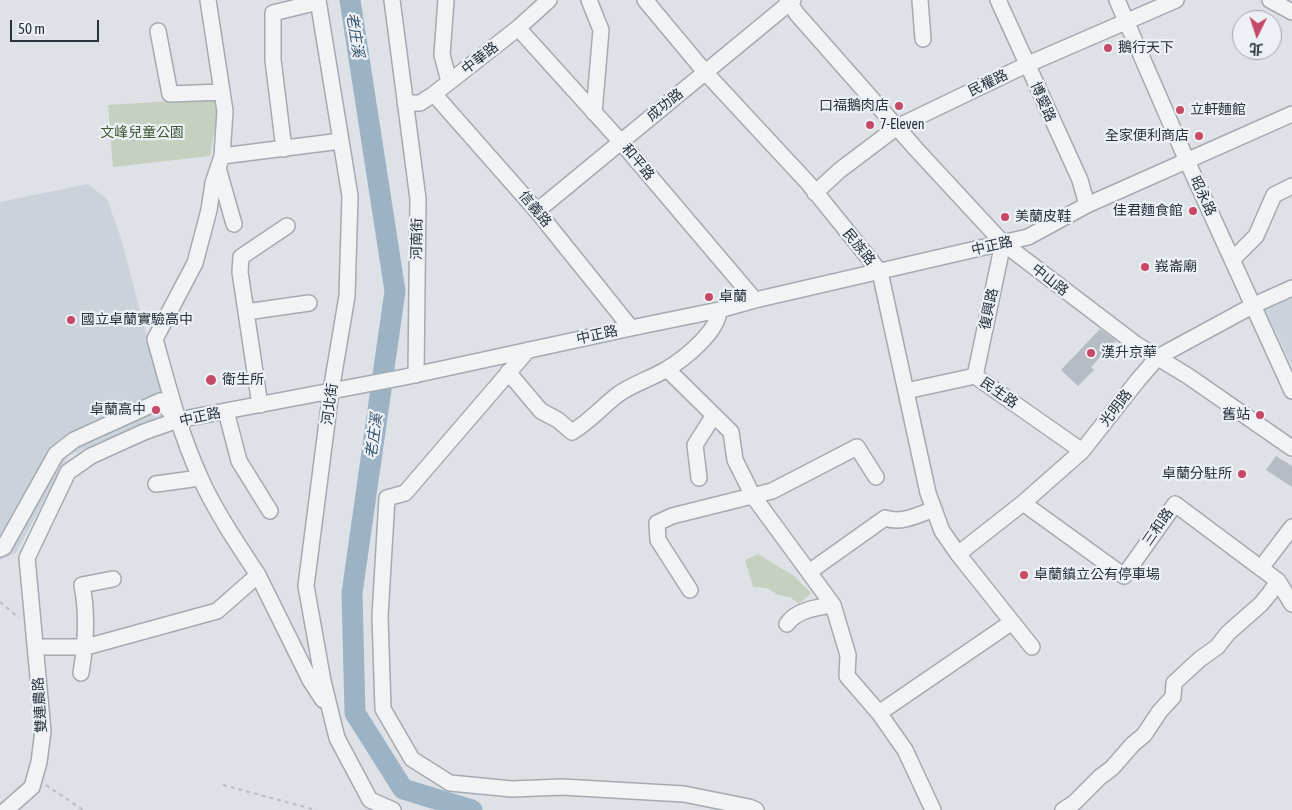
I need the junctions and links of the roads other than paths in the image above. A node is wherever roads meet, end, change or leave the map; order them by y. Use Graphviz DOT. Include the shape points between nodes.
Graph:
graph roads {
  1 [pos="208,0"];
  2 [pos="392,0"];
  3 [pos="446,0"];
  4 [pos="549,0"];
  5 [pos="589,0"];
  6 [pos="645,0"];
  7 [pos="920,0"];
  8 [pos="998,0"];
  9 [pos="1117,0"];
  10 [pos="1176,0"];
  11 [pos="1270,0"];
  12 [pos="318,1"];
  13 [pos="789,1"];
  14 [pos="1292,12"];
  15 [pos="1127,22"];
  16 [pos="518,28"];
  17 [pos="158,31"];
  18 [pos="924,40"];
  19 [pos="1026,65"];
  20 [pos="705,72"];
  21 [pos="449,81"];
  22 [pos="222,92"];
  23 [pos="434,94"];
  24 [pos="405,103"];
  25 [pos="594,112"];
  26 [pos="1292,114"];
  27 [pos="897,127"];
  28 [pos="341,141"];
  29 [pos="621,142"];
  30 [pos="284,149"];
  31 [pos="1187,161"];
  32 [pos="220,162"];
  33 [pos="1292,186"];
  34 [pos="815,193"];
  35 [pos="1087,205"];
  36 [pos="538,211"];
  37 [pos="234,224"];
  38 [pos="287,226"];
  39 [pos="1003,243"];
  40 [pos="1233,259"];
  41 [pos="880,272"];
  42 [pos="1292,288"];
  43 [pos="755,300"];
  44 [pos="309,303"];
  45 [pos="1254,305"];
  46 [pos="719,310"];
  47 [pos="246,312"];
  48 [pos="631,328"];
  49 [pos="528,350"];
  50 [pos="1158,357"];
  51 [pos="667,369"];
  52 [pos="508,372"];
  53 [pos="411,376"];
  54 [pos="975,376"];
  55 [pos="332,391"];
  56 [pos="906,391"];
  57 [pos="1292,391"];
  58 [pos="260,405"];
  59 [pos="226,411"];
  60 [pos="714,415"];
  61 [pos="178,420"];
  62 [pos="1292,448"];
  63 [pos="1082,451"];
  64 [pos="876,477"];
  65 [pos="200,478"];
  66 [pos="699,478"];
  67 [pos="156,484"];
  68 [pos="753,496"];
  69 [pos="1023,503"];
  70 [pos="934,509"];
  71 [pos="270,511"];
  72 [pos="1292,527"];
  73 [pos="0,549"];
  74 [pos="958,554"];
  75 [pos="1260,568"];
  76 [pos="808,572"];
  77 [pos="258,575"];
  78 [pos="113,579"];
  79 [pos="1278,581"];
  80 [pos="690,590"];
  81 [pos="1292,604"];
  82 [pos="833,605"];
  83 [pos="1012,622"];
  84 [pos="787,624"];
  85 [pos="35,647"];
  86 [pos="86,647"];
  87 [pos="1032,647"];
  88 [pos="81,673"];
  89 [pos="330,708"];
  90 [pos="878,713"];
  91 [pos="367,805"];
  92 [pos="6,810"];
  93 [pos="393,810"];
  94 [pos="756,810"];
  95 [pos="933,810"];
  96 [pos="1063,810"];
  1 -- 22 [label="street"];
  2 -- 24 [label="street, 河南街"];
  3 -- 21 [label="street" via="442,54"];
  4 -- 16 [label="street, 中華路"];
  5 -- 25 [label="street" via="601,30"];
  6 -- 20 [label="street, 民族路"];
  7 -- 18 [label="street"];
  8 -- 19 [label="street, 博愛路"];
  9 -- 15 [label="street, 昭永路"];
  10 -- 15 [label="street, 民權路"];
  11 -- 14 [label="street"];
  12 -- 28 [label="street, 河北街"];
  12 -- 30 [label="street" via="273,13 273,60"];
  13 -- 20 [label="street, 成功路"];
  13 -- 27 [label="street, 中山路"];
  15 -- 19 [label="street, 民權路"];
  15 -- 31 [label="street, 昭永路"];
  16 -- 21 [label="street, 中華路"];
  16 -- 25 [label="street, 和平路"];
  17 -- 22 [label="street" via="170,94"];
  19 -- 27 [label="street, 民權路"];
  19 -- 35 [label="street, 博愛路" via="1080,180"];
  20 -- 29 [label="street, 成功路"];
  20 -- 34 [label="street, 民族路"];
  21 -- 23 [label="street, 中華路"];
  22 -- 32 [label="street" via="225,111"];
  23 -- 24 [label="street, 中華路" via="420,103"];
  23 -- 36 [label="street, 信義路"];
  24 -- 53 [label="street, 河南街" via="418,199"];
  25 -- 29 [label="street, 和平路"];
  26 -- 31 [label="street, 中正路"];
  27 -- 34 [label="street, 民權路"];
  27 -- 39 [label="street, 中山路"];
  28 -- 30 [label="street"];
  28 -- 55 [label="street, 河北街" via="350,196 347,296"];
  29 -- 36 [label="street, 成功路"];
  29 -- 43 [label="street, 和平路"];
  30 -- 32 [label="street"];
  31 -- 35 [label="street, 中正路"];
  31 -- 40 [label="street, 昭永路"];
  32 -- 37 [label="street"];
  32 -- 61 [label="street" via="195,263 155,340"];
  33 -- 40 [label="street" via="1274,195 1256,236"];
  34 -- 41 [label="street, 民族路"];
  35 -- 39 [label="street, 中正路" via="1028,237"];
  36 -- 48 [label="street, 信義路"];
  38 -- 47 [label="street" via="241,257"];
  39 -- 41 [label="street, 中正路"];
  39 -- 50 [label="street, 中山路" via="1137,345"];
  39 -- 54 [label="street, 復興路"];
  40 -- 45 [label="street, 昭永路"];
  41 -- 43 [label="street, 中正路"];
  41 -- 56 [label="street, 民族路"];
  42 -- 45 [label="street, 光明路"];
  43 -- 46 [label="street, 中正路"];
  44 -- 47 [label="street"];
  45 -- 50 [label="street, 光明路"];
  45 -- 57 [label="street, 昭永路"];
  46 -- 48 [label="street, 中正路"];
  46 -- 51 [label="street" via="712,330"];
  47 -- 58 [label="street"];
  48 -- 49 [label="street, 中正路"];
  49 -- 52 [label="street"];
  49 -- 53 [label="street, 中正路"];
  50 -- 62 [label="street, 中山路"];
  50 -- 63 [label="street, 光明路"];
  51 -- 52 [label="street" via="617,395 572,432 541,411"];
  51 -- 60 [label="street"];
  52 -- 94 [label="street" via="405,493 387,498 380,616 383,709 412,759 450,783 512,789 562,787 684,794"];
  53 -- 55 [label="street, 中正路"];
  54 -- 56 [label="street, 民生路"];
  54 -- 63 [label="street, 民生路"];
  55 -- 58 [label="street, 中正路"];
  55 -- 89 [label="street, 河北街" via="306,586"];
  56 -- 70 [label="street, 民族路"];
  58 -- 59 [label="street, 中正路"];
  59 -- 61 [label="street, 中正路"];
  59 -- 71 [label="street" via="239,461"];
  60 -- 66 [label="street" via="696,445"];
  60 -- 68 [label="street" via="731,432 735,460"];
  61 -- 65 [label="street"];
  61 -- 73 [label="street" via="160,401 74,440 56,454"];
  61 -- 85 [label="street, 中正路" via="91,456 68,472 27,558"];
  63 -- 69 [label="street, 光明路"];
  64 -- 68 [label="street" via="857,447 772,492"];
  65 -- 67 [label="street"];
  65 -- 77 [label="street"];
  68 -- 76 [label="street"];
  68 -- 80 [label="street" via="672,516 657,524 658,540"];
  69 -- 74 [label="street, 光明路"];
  69 -- 75 [label="street, 三和路" via="1124,576 1175,504"];
  70 -- 74 [label="street, 民族路" via="942,531"];
  70 -- 76 [label="street" via="910,518 893,521 885,518"];
  72 -- 75 [label="street"];
  74 -- 83 [label="street, 民族路"];
  75 -- 79 [label="street, 三和路"];
  76 -- 82 [label="street"];
  77 -- 86 [label="street" via="216,611"];
  77 -- 89 [label="street" via="310,680"];
  78 -- 86 [label="street" via="82,585"];
  79 -- 81 [label="street, 三和路"];
  79 -- 96 [label="street" via="1261,604 1174,683 1173,697 1118,762"];
  82 -- 84 [label="street" via="814,608"];
  82 -- 90 [label="street" via="848,656 847,676"];
  83 -- 87 [label="street, 民族路"];
  83 -- 90 [label="street"];
  85 -- 86 [label="street"];
  85 -- 92 [label="street, 雙連農路" via="43,731 35,778 32,787"];
  86 -- 88 [label="street"];
  89 -- 91 [label="street, 河北街" via="337,738"];
  90 -- 95 [label="street" via="905,750"];
  91 -- 93 [label="street"];
}
